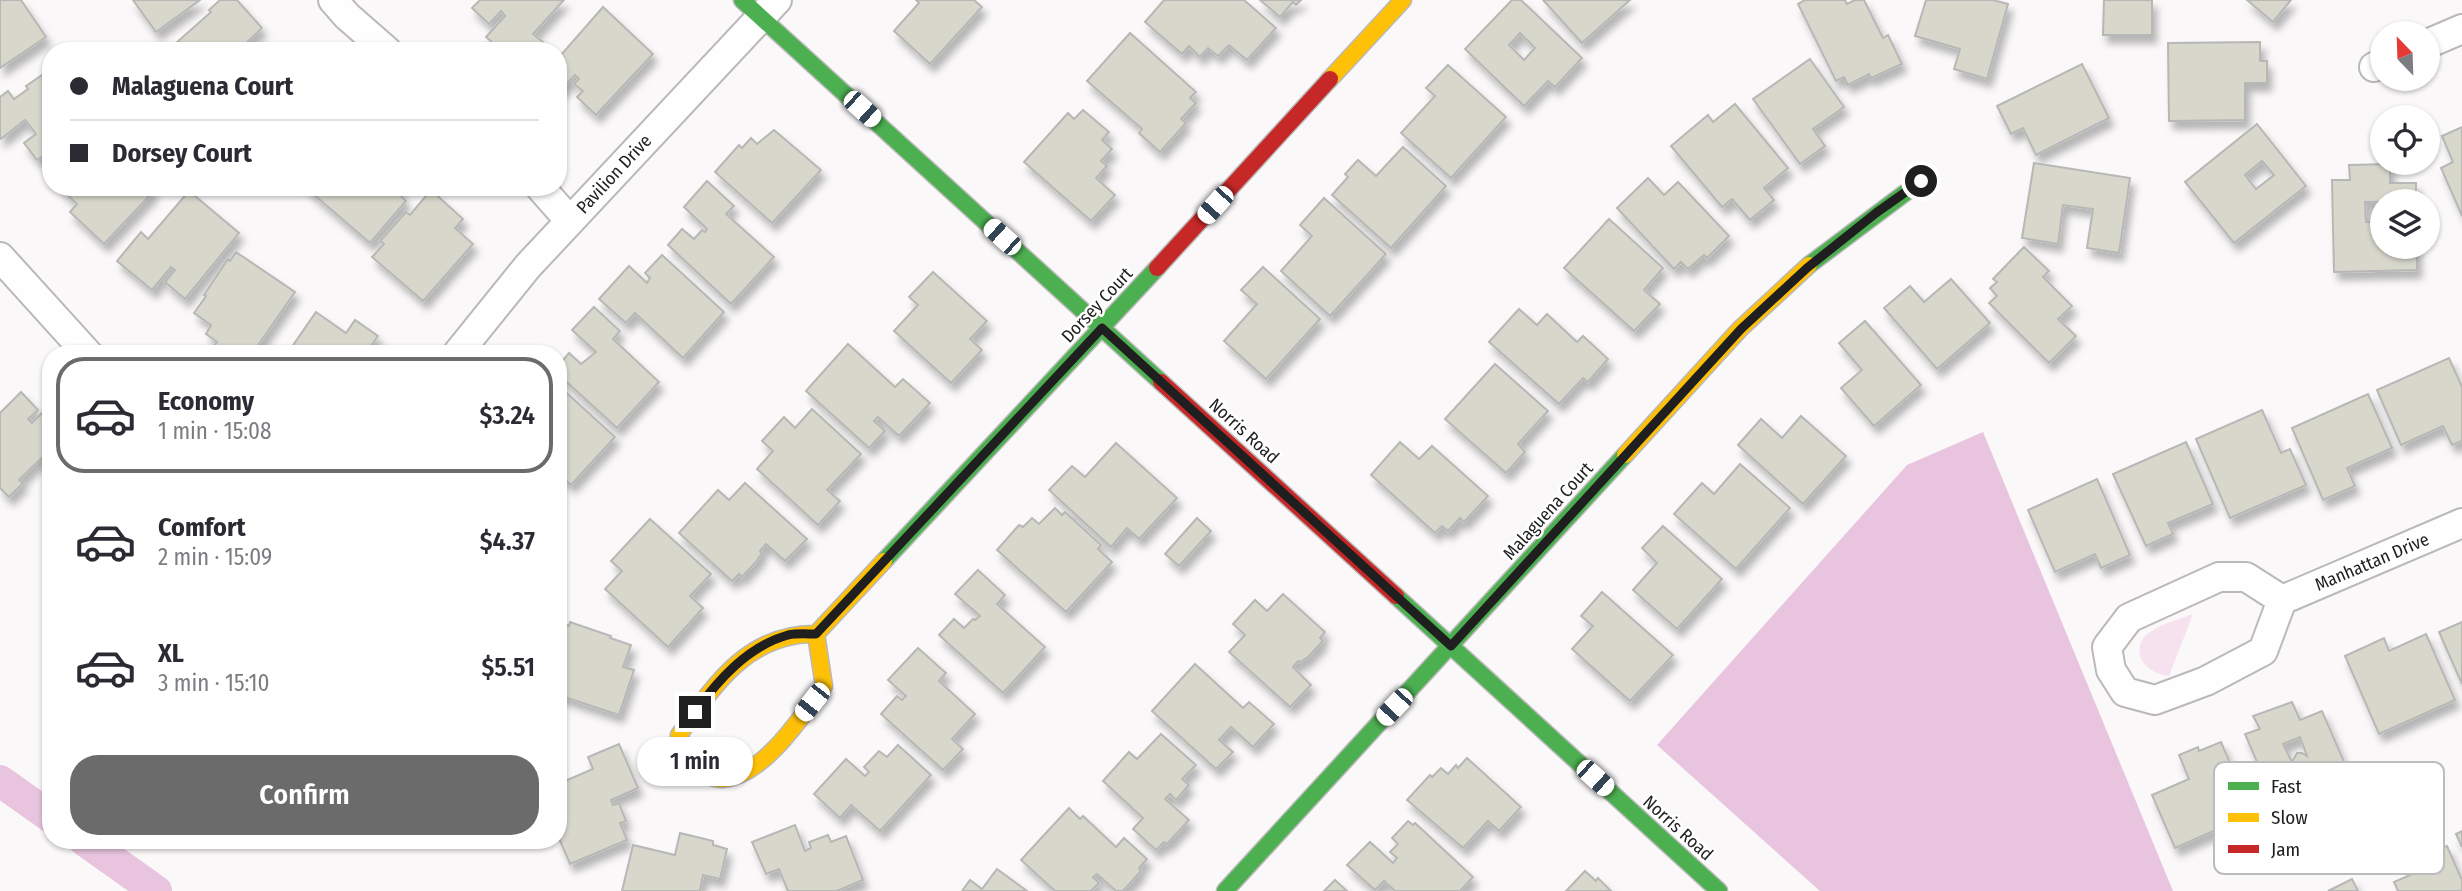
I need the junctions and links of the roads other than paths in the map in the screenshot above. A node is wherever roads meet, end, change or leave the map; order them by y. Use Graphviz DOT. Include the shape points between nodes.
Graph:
graph roads {
  1 [pos="333,0"];
  2 [pos="1403,0"];
  3 [pos="760,6"];
  4 [pos="2462,29"];
  5 [pos="2440,38"];
  6 [pos="377,42"];
  7 [pos="1921,181"];
  8 [pos="548,196"];
  9 [pos="570,220"];
  10 [pos="0,257"];
  11 [pos="1102,328"];
  12 [pos="80,345"];
  13 [pos="464,345"];
  14 [pos="2462,523"];
  15 [pos="2282,600"];
  16 [pos="816,634"];
  17 [pos="1451,646"];
  18 [pos="1225,891"];
  19 [pos="1719,891"];
  1 -- 6 [label="street"];
  2 -- 11 [label="street, Dorsey Court"];
  3 -- 9 [label="street, Pavilion Drive"];
  3 -- 11 [label="street, Norris Road"];
  4 -- 5 [label="street"];
  7 -- 17 [label="street, Malaguena Court" via="1807,268 1741,329"];
  8 -- 9 [label="street"];
  9 -- 13 [label="street, Pavilion Drive"];
  10 -- 12 [label="street"];
  11 -- 16 [label="street, Dorsey Court"];
  11 -- 17 [label="street, Norris Road"];
  14 -- 15 [label="street, Manhattan Drive"];
  15 -- 15 [label="street" via="2246,577 2219,577 2129,618 2107,647 2111,670 2125,692 2155,700 2206,681 2263,651"];
  16 -- 16 [label="street" via="824,686 788,733 748,772 721,779 696,772 679,735 711,690 750,652 789,635"];
  17 -- 18 [label="street, Malaguena Court"];
  17 -- 19 [label="street, Norris Road"];
}
